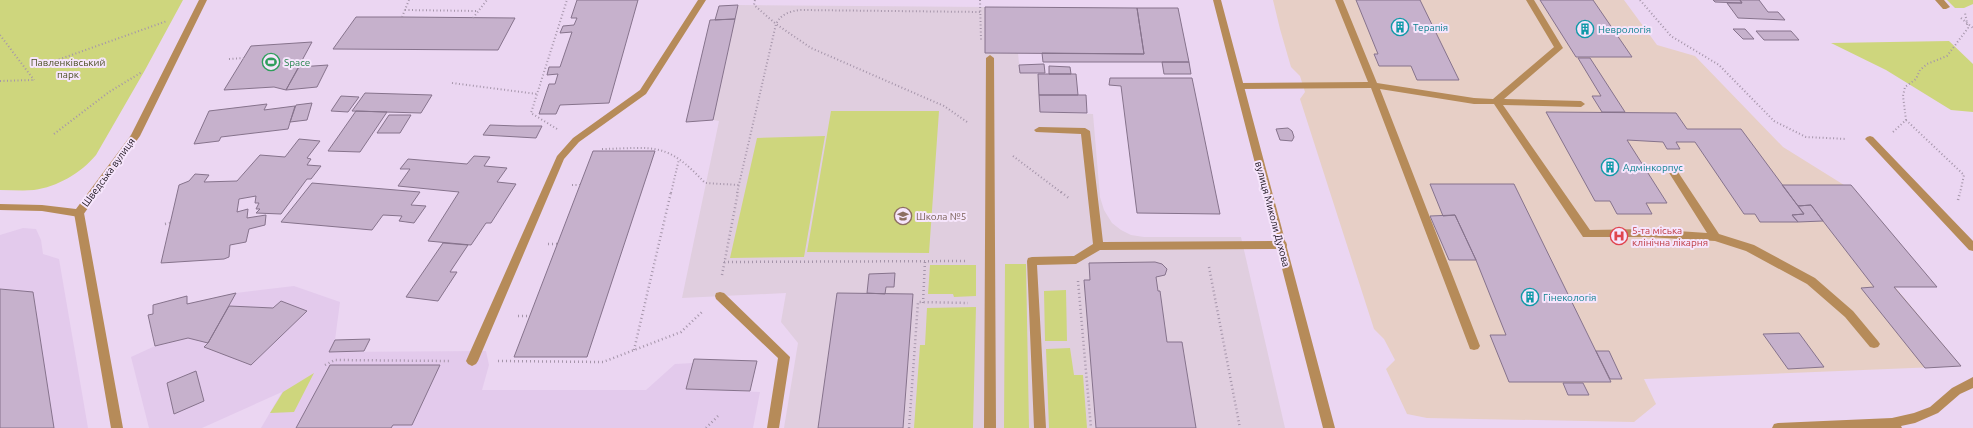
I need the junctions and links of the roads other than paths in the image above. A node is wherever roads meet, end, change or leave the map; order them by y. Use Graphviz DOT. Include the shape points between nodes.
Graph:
graph roads {
  1 [pos="203,0"];
  2 [pos="702,0"];
  3 [pos="1217,0"];
  4 [pos="1339,0"];
  5 [pos="1530,0"];
  6 [pos="1940,0"];
  7 [pos="1946,7"];
  8 [pos="990,58"];
  9 [pos="1374,85"];
  10 [pos="1240,86"];
  11 [pos="1496,101"];
  12 [pos="1581,104"];
  13 [pos="1039,130"];
  14 [pos="1870,139"];
  15 [pos="1671,168"];
  16 [pos="0,207"];
  17 [pos="79,213"];
  18 [pos="1715,237"];
  19 [pos="1282,245"];
  20 [pos="1098,246"];
  21 [pos="1973,247"];
  22 [pos="720,296"];
  23 [pos="1874,344"];
  24 [pos="1474,346"];
  25 [pos="472,361"];
  26 [pos="1973,382"];
  27 [pos="1894,426"];
  28 [pos="117,428"];
  29 [pos="773,428"];
  30 [pos="990,428"];
  31 [pos="1040,428"];
  32 [pos="1329,428"];
  33 [pos="1778,428"];
  1 -- 17 [label="street, Шведська вулиця" via="134,136"];
  2 -- 25 [label="street" via="643,92 576,140 554,168"];
  3 -- 10 [label="street, вулиця Миколи Духова"];
  4 -- 9 [label="street"];
  5 -- 11 [label="street" via="1559,48"];
  6 -- 7 [label="street"];
  8 -- 30 [label="street"];
  9 -- 10 [label="street"];
  9 -- 11 [label="street" via="1448,98"];
  9 -- 24 [label="street"];
  10 -- 19 [label="street, вулиця Миколи Духова"];
  11 -- 12 [label="street"];
  11 -- 18 [label="street" via="1587,234 1648,233"];
  13 -- 20 [label="street" via="1085,130"];
  14 -- 21 [label="street"];
  15 -- 18 [label="street"];
  16 -- 17 [label="street" via="42,208"];
  17 -- 28 [label="street, Шведська вулиця"];
  18 -- 23 [label="street" via="1750,248 1811,281 1849,314"];
  19 -- 20 [label="street"];
  19 -- 32 [label="street, вулиця Миколи Духова"];
  20 -- 31 [label="street" via="1076,260 1032,261"];
  22 -- 29 [label="street" via="784,357"];
  26 -- 27 [label="street" via="1956,391 1934,410"];
  27 -- 33 [label="street"];
}
